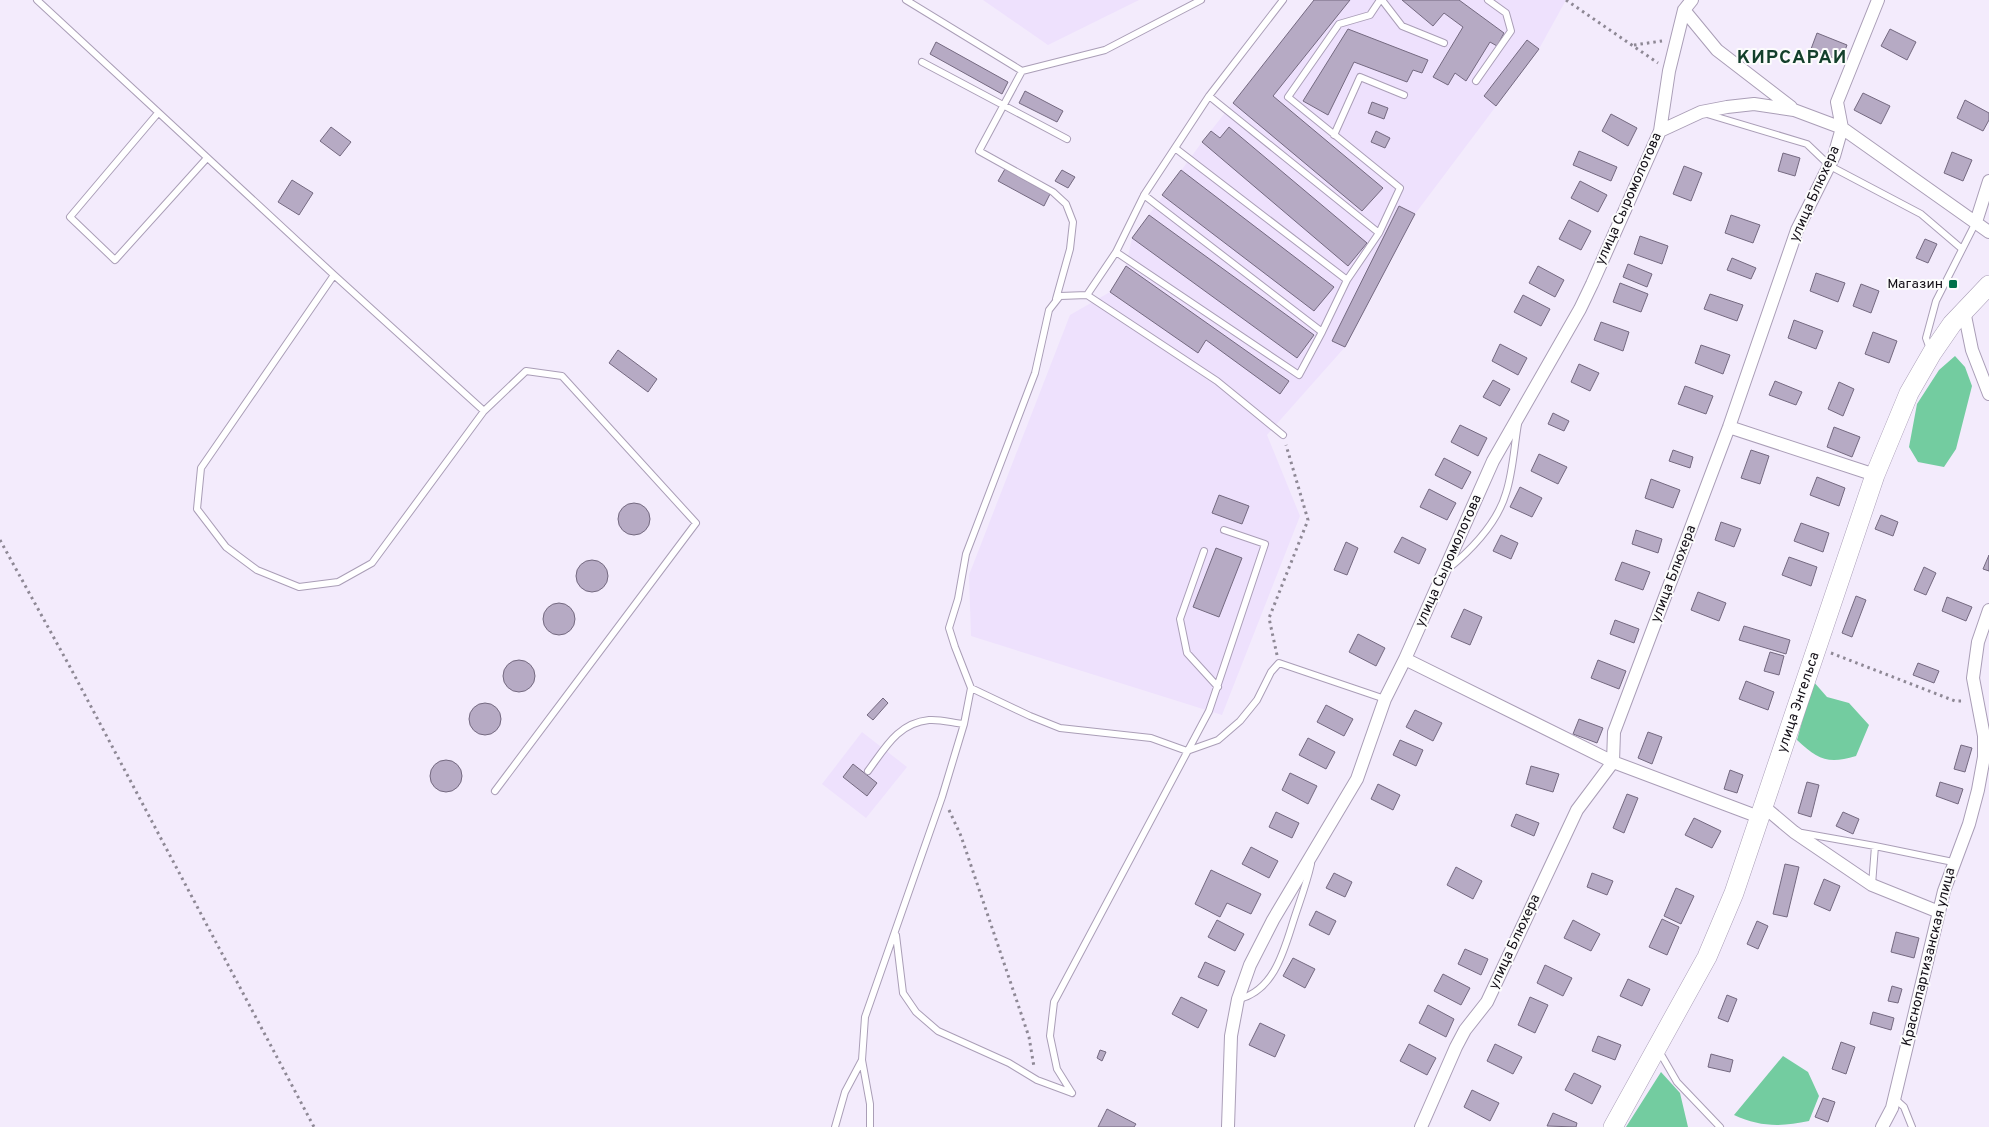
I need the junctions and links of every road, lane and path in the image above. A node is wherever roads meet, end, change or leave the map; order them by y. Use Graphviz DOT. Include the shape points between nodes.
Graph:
graph roads {
  1 [pos="37,0"];
  2 [pos="906,0"];
  3 [pos="1201,0"];
  4 [pos="1283,0"];
  5 [pos="1381,0"];
  6 [pos="1488,0"];
  7 [pos="1566,0"];
  8 [pos="1878,0"];
  9 [pos="1688,5"];
  10 [pos="1677,38"];
  11 [pos="1444,43"];
  12 [pos="1633,45"];
  13 [pos="922,62"];
  14 [pos="1022,71"];
  15 [pos="1669,71"];
  16 [pos="1476,81"];
  17 [pos="1404,95"];
  18 [pos="1209,96"];
  19 [pos="1004,105"];
  20 [pos="1794,110"];
  21 [pos="1701,112"];
  22 [pos="158,113"];
  23 [pos="1842,128"];
  24 [pos="1660,131"];
  25 [pos="1334,134"];
  26 [pos="1067,139"];
  27 [pos="1175,148"];
  28 [pos="207,158"];
  29 [pos="1830,166"];
  30 [pos="1989,181"];
  31 [pos="1144,195"];
  32 [pos="1976,222"];
  33 [pos="1989,232"];
  34 [pos="1379,233"];
  35 [pos="1962,250"];
  36 [pos="1116,252"];
  37 [pos="334,275"];
  38 [pos="1347,280"];
  39 [pos="1989,285"];
  40 [pos="1087,295"];
  41 [pos="1055,303"];
  42 [pos="1964,311"];
  43 [pos="1322,332"];
  44 [pos="1932,353"];
  45 [pos="1989,394"];
  46 [pos="484,411"];
  47 [pos="1520,413"];
  48 [pos="1729,427"];
  49 [pos="1283,435"];
  50 [pos="1875,475"];
  51 [pos="1224,530"];
  52 [pos="0,540"];
  53 [pos="1204,551"];
  54 [pos="1443,573"];
  55 [pos="1989,610"];
  56 [pos="1816,647"];
  57 [pos="1405,659"];
  58 [pos="1280,664"];
  59 [pos="1218,687"];
  60 [pos="971,688"];
  61 [pos="1385,699"];
  62 [pos="1976,700"];
  63 [pos="964,724"];
  64 [pos="1187,751"];
  65 [pos="1613,762"];
  66 [pos="868,771"];
  67 [pos="494,791"];
  68 [pos="942,797"];
  69 [pos="1761,812"];
  70 [pos="1794,832"];
  71 [pos="1875,846"];
  72 [pos="1314,850"];
  73 [pos="1953,862"];
  74 [pos="1872,885"];
  75 [pos="1938,912"];
  76 [pos="896,932"];
  77 [pos="1238,999"];
  78 [pos="1658,1048"];
  79 [pos="862,1060"];
  80 [pos="1036,1080"];
  81 [pos="1894,1098"];
  82 [pos="314,1127"];
  83 [pos="835,1127"];
  84 [pos="870,1127"];
  85 [pos="1228,1127"];
  86 [pos="1421,1127"];
  87 [pos="1613,1127"];
  88 [pos="1720,1127"];
  89 [pos="1882,1127"];
  90 [pos="1912,1127"];
  1 -- 22 [label="lane"];
  2 -- 14 [label="lane"];
  3 -- 14 [label="lane" via="1105,50"];
  4 -- 18 [label="lane"];
  5 -- 11 [label="lane" via="1402,26"];
  5 -- 25 [label="lane" via="1370,15 1339,24 1288,97"];
  6 -- 16 [label="lane" via="1506,13 1511,31"];
  7 -- 12 [label="path"];
  8 -- 23 [label="street, улица Блюхера" via="1837,102"];
  9 -- 10 [label="street, улица Сыромолотова"];
  9 -- 20 [label="street" via="1717,50"];
  10 -- 12 [label="path"];
  10 -- 15 [label="street, улица Сыромолотова"];
  12 -- 15 [label="path"];
  13 -- 19 [label="lane"];
  14 -- 19 [label="lane"];
  15 -- 24 [label="street, улица Сыромолотова"];
  17 -- 25 [label="lane" via="1360,77"];
  18 -- 27 [label="lane"];
  18 -- 34 [label="lane"];
  19 -- 26 [label="lane"];
  19 -- 41 [label="lane" via="979,151 1053,192 1066,204 1073,222 1070,249"];
  20 -- 21 [label="street" via="1754,104"];
  20 -- 23 [label="street"];
  21 -- 24 [label="street"];
  21 -- 29 [label="lane" via="1807,144"];
  22 -- 28 [label="lane"];
  22 -- 28 [label="lane" via="70,217 115,260"];
  23 -- 29 [label="street, улица Блюхера"];
  23 -- 32 [label="street"];
  24 -- 47 [label="street, улица Сыромолотова" via="1580,309"];
  25 -- 34 [label="lane" via="1400,188"];
  27 -- 31 [label="lane"];
  27 -- 38 [label="lane"];
  28 -- 37 [label="lane"];
  29 -- 35 [label="lane" via="1921,214"];
  29 -- 48 [label="street, улица Блюхера" via="1797,230"];
  30 -- 32 [label="street"];
  31 -- 36 [label="lane"];
  31 -- 43 [label="lane"];
  32 -- 33 [label="street"];
  32 -- 35 [label="lane"];
  34 -- 38 [label="lane"];
  35 -- 44 [label="lane" via="1936,301 1926,338"];
  36 -- 40 [label="lane"];
  36 -- 43 [label="lane" via="1298,375"];
  37 -- 46 [label="lane"];
  37 -- 46 [label="lane" via="200,468 197,509 226,548 258,570 299,587 338,582 372,563"];
  38 -- 43 [label="lane"];
  39 -- 42 [label="main road, улица Энгельса"];
  40 -- 41 [label="lane" via="1060,296"];
  40 -- 49 [label="lane" via="1217,381"];
  41 -- 60 [label="lane" via="1049,310 1035,373 966,554 950,628"];
  42 -- 44 [label="main road, улица Энгельса"];
  42 -- 45 [label="street" via="1972,350"];
  44 -- 50 [label="main road, улица Энгельса" via="1910,394"];
  46 -- 67 [label="lane" via="526,371 562,376 696,522"];
  47 -- 54 [label="street, улица Сыромолотова" via="1493,461"];
  47 -- 54 [label="lane" via="1506,494 1472,549"];
  48 -- 50 [label="street"];
  48 -- 65 [label="street, улица Блюхера" via="1614,732"];
  49 -- 58 [label="path" via="1308,520 1268,618"];
  50 -- 56 [label="main road, улица Энгельса"];
  51 -- 59 [label="lane" via="1265,544"];
  52 -- 82 [label="path"];
  53 -- 59 [label="lane" via="1180,619 1187,653"];
  54 -- 57 [label="street, улица Сыромолотова"];
  55 -- 62 [label="street, Краснопартизанская улица" via="1975,658"];
  56 -- 62 [label="path" via="1954,701"];
  56 -- 69 [label="main road, улица Энгельса"];
  57 -- 61 [label="street, улица Сыромолотова"];
  57 -- 65 [label="street"];
  58 -- 61 [label="lane"];
  58 -- 64 [label="lane" via="1271,672 1257,700 1240,721 1218,740"];
  59 -- 64 [label="lane"];
  60 -- 63 [label="lane"];
  60 -- 64 [label="lane" via="1060,728 1151,738"];
  61 -- 72 [label="street, улица Сыромолотова" via="1357,779"];
  62 -- 73 [label="street, Краснопартизанская улица" via="1984,736 1984,757 1969,824"];
  63 -- 66 [label="lane" via="931,720 901,729"];
  63 -- 68 [label="lane"];
  64 -- 80 [label="lane" via="1054,1002 1050,1036 1056,1069 1072,1092"];
  65 -- 69 [label="street"];
  65 -- 86 [label="street, улица Блюхера" via="1577,810 1487,1002 1456,1047"];
  68 -- 76 [label="lane"];
  68 -- 80 [label="path" via="961,836 1029,1036"];
  69 -- 70 [label="street"];
  69 -- 78 [label="main road, улица Энгельса" via="1734,893 1707,958"];
  70 -- 71 [label="lane"];
  70 -- 74 [label="street"];
  71 -- 73 [label="lane"];
  71 -- 74 [label="lane"];
  72 -- 77 [label="street, улица Сыромолотова" via="1261,942"];
  72 -- 77 [label="lane" via="1281,960 1259,988"];
  73 -- 75 [label="street, Краснопартизанская улица"];
  74 -- 75 [label="street"];
  75 -- 81 [label="street, Краснопартизанская улица"];
  76 -- 79 [label="lane" via="865,1017"];
  76 -- 80 [label="lane" via="903,993 916,1012 938,1031 1009,1063"];
  77 -- 85 [label="street, улица Сыромолотова" via="1232,1036"];
  78 -- 87 [label="main road, улица Энгельса"];
  78 -- 88 [label="lane" via="1677,1082"];
  79 -- 83 [label="lane" via="845,1092"];
  79 -- 84 [label="lane" via="870,1104"];
  81 -- 89 [label="street, Краснопартизанская улица" via="1889,1117"];
  81 -- 90 [label="lane" via="1904,1108"];
}
